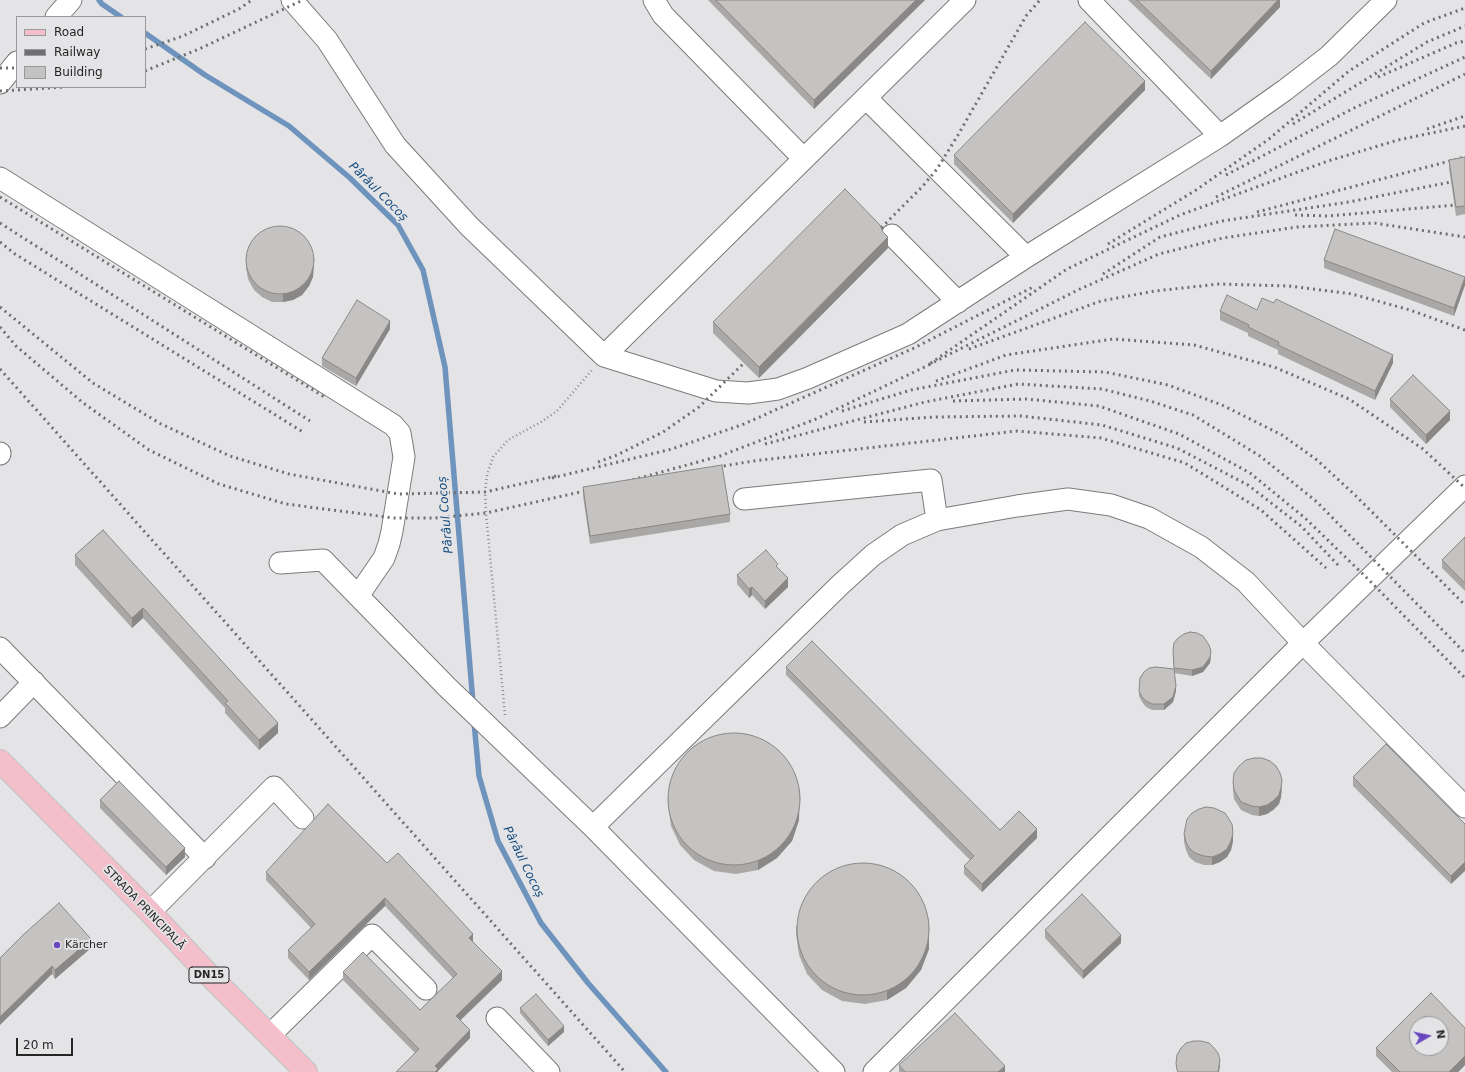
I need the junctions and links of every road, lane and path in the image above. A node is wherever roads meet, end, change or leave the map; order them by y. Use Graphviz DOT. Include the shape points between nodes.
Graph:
graph roads {
  1 [pos="292,0"];
  2 [pos="654,0"];
  3 [pos="966,0"];
  4 [pos="1089,0"];
  5 [pos="1386,0"];
  6 [pos="16,63"];
  7 [pos="0,83"];
  8 [pos="866,98"];
  9 [pos="1220,136"];
  10 [pos="803,158"];
  11 [pos="0,178"];
  12 [pos="892,235"];
  13 [pos="1026,257"];
  14 [pos="958,302"];
  15 [pos="604,356"];
  16 [pos="1465,486"];
  17 [pos="744,499"];
  18 [pos="937,520"];
  19 [pos="280,563"];
  20 [pos="358,596"];
  21 [pos="1304,643"];
  22 [pos="0,648"];
  23 [pos="34,682"];
  24 [pos="0,717"];
  25 [pos="505,721"];
  26 [pos="0,760"];
  27 [pos="1465,807"];
  28 [pos="303,818"];
  29 [pos="593,827"];
  30 [pos="205,858"];
  31 [pos="150,912"];
  32 [pos="426,989"];
  33 [pos="497,1018"];
  34 [pos="270,1035"];
  35 [pos="306,1072"];
  36 [pos="549,1072"];
  37 [pos="834,1072"];
  38 [pos="874,1072"];
  1 -- 15 [label="lane" via="327,40 395,144 469,226"];
  2 -- 10 [label="lane" via="663,15"];
  3 -- 8 [label="lane"];
  4 -- 9 [label="lane"];
  5 -- 9 [label="lane" via="1329,56"];
  6 -- 7 [label="lane"];
  8 -- 10 [label="lane"];
  8 -- 13 [label="lane"];
  9 -- 13 [label="lane"];
  10 -- 15 [label="lane"];
  11 -- 20 [label="lane" via="393,425 400,433 404,457 390,544 384,558"];
  12 -- 14 [label="lane"];
  13 -- 14 [label="lane"];
  14 -- 15 [label="lane" via="908,334 778,389 748,393 716,391"];
  15 -- 25 [label="path" via="557,411 508,440 493,457 487,475 486,513"];
  16 -- 21 [label="lane"];
  17 -- 18 [label="lane" via="931,480"];
  18 -- 21 [label="lane" via="1068,499 1111,505 1149,518 1201,546 1246,582"];
  18 -- 29 [label="lane" via="902,535 867,560"];
  19 -- 20 [label="lane" via="322,560"];
  20 -- 29 [label="lane" via="447,687"];
  21 -- 27 [label="lane"];
  21 -- 38 [label="lane"];
  22 -- 23 [label="lane"];
  23 -- 24 [label="lane"];
  23 -- 30 [label="lane"];
  26 -- 31 [label="main road, STRADA PRINCIPALĂ / DN15"];
  28 -- 30 [label="lane" via="274,787"];
  29 -- 37 [label="lane"];
  30 -- 31 [label="lane"];
  31 -- 34 [label="main road, STRADA PRINCIPALĂ / DN15"];
  32 -- 34 [label="lane" via="372,935"];
  33 -- 36 [label="lane"];
  34 -- 35 [label="main road, STRADA PRINCIPALĂ / DN15"];
}
